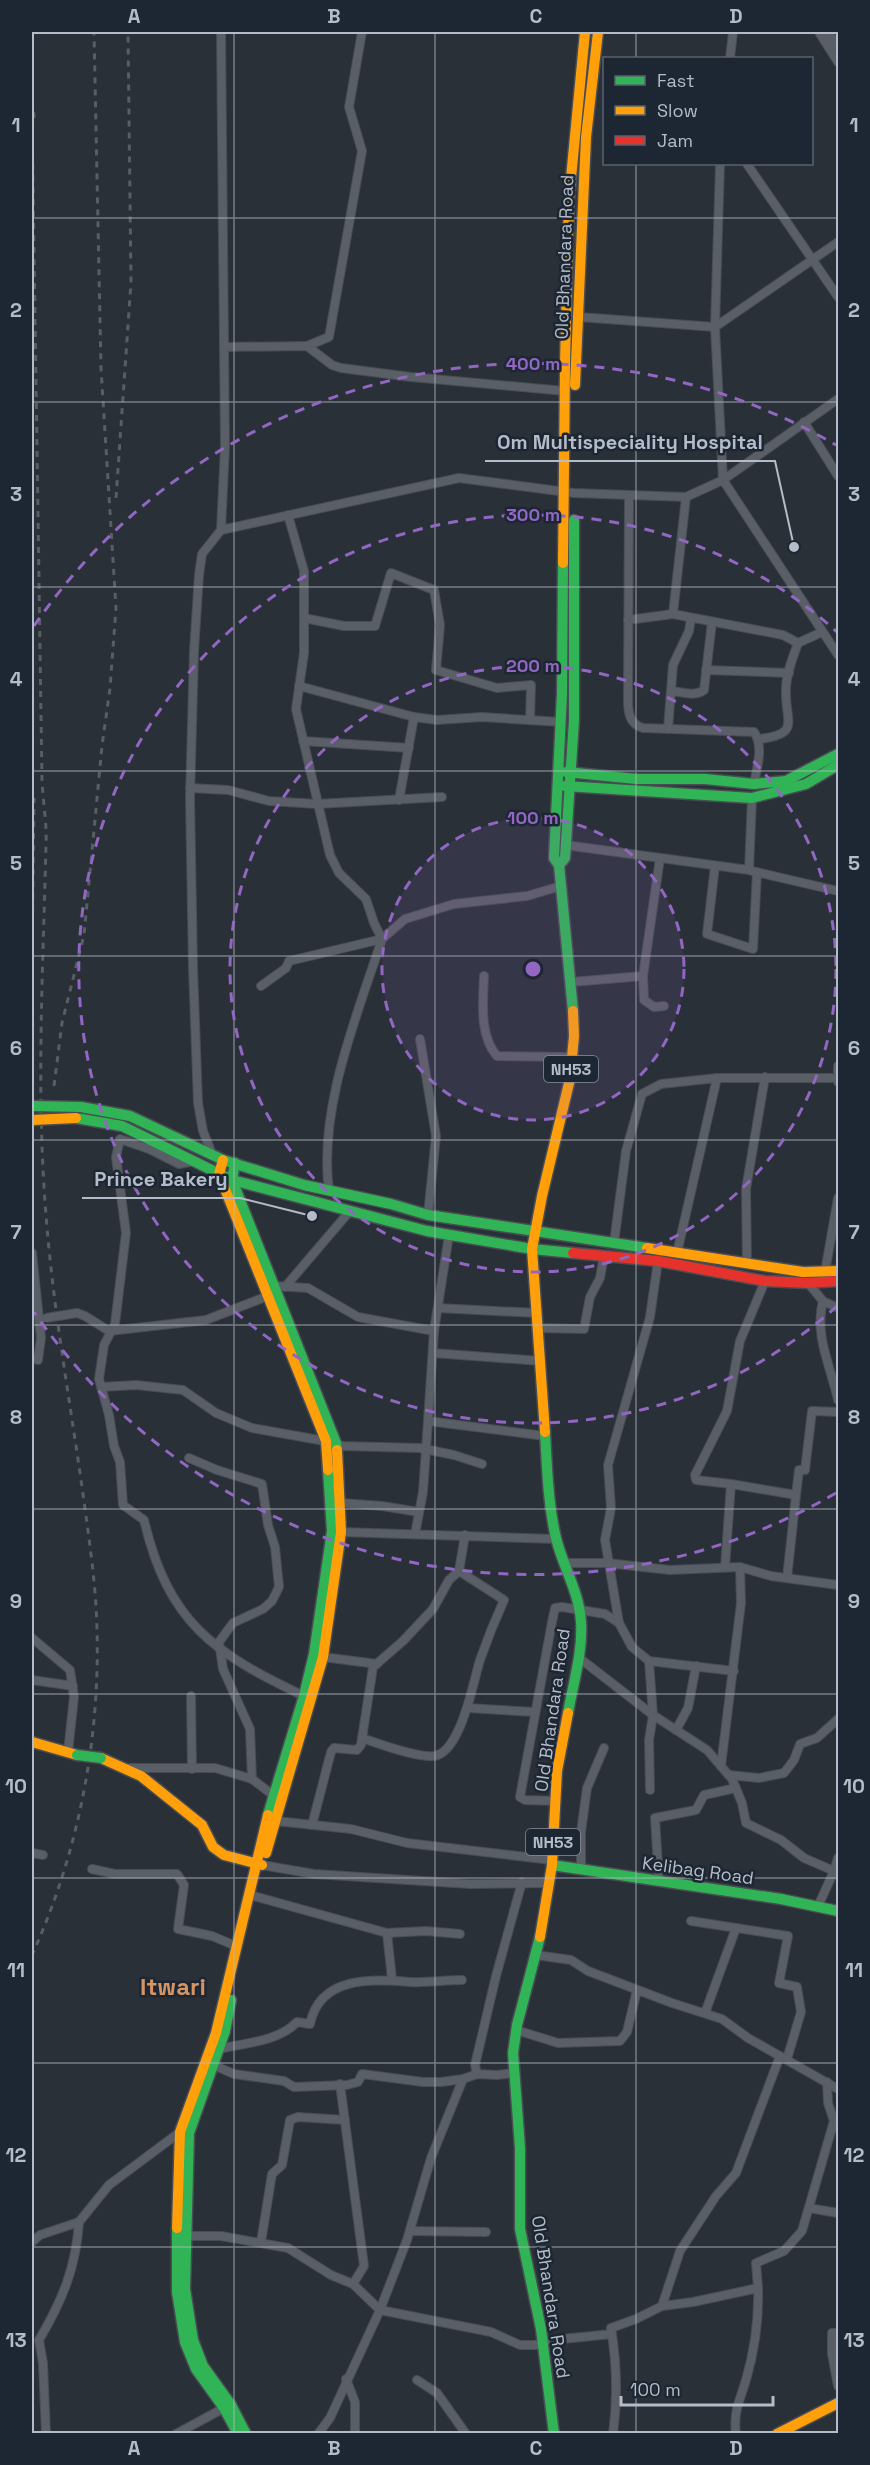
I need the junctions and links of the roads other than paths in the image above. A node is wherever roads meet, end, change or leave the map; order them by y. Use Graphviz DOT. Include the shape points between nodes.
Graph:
graph roads {
  1 [pos="221,32"];
  2 [pos="362,32"];
  3 [pos="585,32"];
  4 [pos="598,32"];
  5 [pos="733,32"];
  6 [pos="819,32"];
  7 [pos="828,32"];
  8 [pos="838,47"];
  9 [pos="730,57"];
  10 [pos="838,62"];
  11 [pos="720,165"];
  12 [pos="748,165"];
  13 [pos="838,242"];
  14 [pos="813,259"];
  15 [pos="567,290"];
  16 [pos="580,291"];
  17 [pos="838,297"];
  18 [pos="579,317"];
  19 [pos="714,327"];
  20 [pos="307,346"];
  21 [pos="224,347"];
  22 [pos="565,391"];
  23 [pos="838,399"];
  24 [pos="804,422"];
  25 [pos="838,476"];
  26 [pos="723,480"];
  27 [pos="569,492"];
  28 [pos="629,495"];
  29 [pos="686,497"];
  30 [pos="288,515"];
  31 [pos="221,530"];
  32 [pos="673,614"];
  33 [pos="304,618"];
  34 [pos="691,618"];
  35 [pos="628,620"];
  36 [pos="712,622"];
  37 [pos="822,632"];
  38 [pos="798,643"];
  39 [pos="838,655"];
  40 [pos="706,669"];
  41 [pos="789,673"];
  42 [pos="299,686"];
  43 [pos="672,691"];
  44 [pos="414,717"];
  45 [pos="530,720"];
  46 [pos="561,722"];
  47 [pos="668,729"];
  48 [pos="759,739"];
  49 [pos="303,741"];
  50 [pos="409,748"];
  51 [pos="838,754"];
  52 [pos="838,765"];
  53 [pos="565,772"];
  54 [pos="754,784"];
  55 [pos="564,786"];
  56 [pos="190,788"];
  57 [pos="442,796"];
  58 [pos="752,798"];
  59 [pos="399,800"];
  60 [pos="317,804"];
  61 [pos="560,844"];
  62 [pos="660,858"];
  63 [pos="715,866"];
  64 [pos="753,871"];
  65 [pos="561,886"];
  66 [pos="838,891"];
  67 [pos="382,939"];
  68 [pos="484,976"];
  69 [pos="643,976"];
  70 [pos="571,982"];
  71 [pos="261,986"];
  72 [pos="664,1006"];
  73 [pos="420,1039"];
  74 [pos="572,1057"];
  75 [pos="838,1066"];
  76 [pos="765,1077"];
  77 [pos="717,1078"];
  78 [pos="838,1080"];
  79 [pos="32,1106"];
  80 [pos="32,1120"];
  81 [pos="212,1154"];
  82 [pos="223,1160"];
  83 [pos="195,1161"];
  84 [pos="235,1163"];
  85 [pos="219,1174"];
  86 [pos="232,1180"];
  87 [pos="329,1191"];
  88 [pos="838,1198"];
  89 [pos="349,1212"];
  90 [pos="428,1215"];
  91 [pos="535,1233"];
  92 [pos="449,1235"];
  93 [pos="614,1243"];
  94 [pos="532,1249"];
  95 [pos="677,1252"];
  96 [pos="32,1253"];
  97 [pos="604,1256"];
  98 [pos="658,1261"];
  99 [pos="747,1263"];
  100 [pos="838,1271"];
  101 [pos="803,1272"];
  102 [pos="825,1272"];
  103 [pos="765,1281"];
  104 [pos="838,1281"];
  105 [pos="808,1283"];
  106 [pos="274,1290"];
  107 [pos="823,1302"];
  108 [pos="438,1308"];
  109 [pos="838,1308"];
  110 [pos="537,1313"];
  111 [pos="39,1318"];
  112 [pos="538,1328"];
  113 [pos="434,1331"];
  114 [pos="109,1332"];
  115 [pos="433,1353"];
  116 [pos="32,1358"];
  117 [pos="541,1361"];
  118 [pos="101,1387"];
  119 [pos="838,1400"];
  120 [pos="838,1412"];
  121 [pos="428,1421"];
  122 [pos="545,1436"];
  123 [pos="331,1442"];
  124 [pos="427,1449"];
  125 [pos="189,1458"];
  126 [pos="482,1464"];
  127 [pos="731,1485"];
  128 [pos="796,1496"];
  129 [pos="336,1503"];
  130 [pos="420,1512"];
  131 [pos="337,1531"];
  132 [pos="416,1534"];
  133 [pos="465,1535"];
  134 [pos="556,1539"];
  135 [pos="566,1563"];
  136 [pos="607,1563"];
  137 [pos="725,1567"];
  138 [pos="740,1567"];
  139 [pos="459,1570"];
  140 [pos="787,1578"];
  141 [pos="838,1586"];
  142 [pos="578,1610"];
  143 [pos="619,1623"];
  144 [pos="32,1638"];
  145 [pos="222,1650"];
  146 [pos="318,1655"];
  147 [pos="578,1657"];
  148 [pos="649,1661"];
  149 [pos="377,1664"];
  150 [pos="696,1666"];
  151 [pos="734,1671"];
  152 [pos="32,1680"];
  153 [pos="73,1686"];
  154 [pos="191,1696"];
  155 [pos="304,1696"];
  156 [pos="468,1708"];
  157 [pos="535,1712"];
  158 [pos="653,1715"];
  159 [pos="838,1719"];
  160 [pos="676,1730"];
  161 [pos="362,1738"];
  162 [pos="32,1742"];
  163 [pos="604,1748"];
  164 [pos="73,1753"];
  165 [pos="721,1766"];
  166 [pos="122,1768"];
  167 [pos="192,1769"];
  168 [pos="729,1775"];
  169 [pos="252,1779"];
  170 [pos="736,1788"];
  171 [pos="650,1790"];
  172 [pos="278,1799"];
  173 [pos="555,1801"];
  174 [pos="271,1820"];
  175 [pos="312,1825"];
  176 [pos="32,1853"];
  177 [pos="43,1855"];
  178 [pos="838,1858"];
  179 [pos="552,1862"];
  180 [pos="259,1864"];
  181 [pos="92,1869"];
  182 [pos="581,1870"];
  183 [pos="834,1871"];
  184 [pos="522,1882"];
  185 [pos="659,1882"];
  186 [pos="550,1883"];
  187 [pos="251,1896"];
  188 [pos="816,1907"];
  189 [pos="838,1911"];
  190 [pos="690,1921"];
  191 [pos="736,1928"];
  192 [pos="387,1933"];
  193 [pos="460,1934"];
  194 [pos="239,1947"];
  195 [pos="536,1954"];
  196 [pos="392,1979"];
  197 [pos="462,1980"];
  198 [pos="637,1990"];
  199 [pos="705,2013"];
  200 [pos="516,2030"];
  201 [pos="214,2049"];
  202 [pos="783,2058"];
  203 [pos="213,2065"];
  204 [pos="515,2073"];
  205 [pos="477,2074"];
  206 [pos="463,2079"];
  207 [pos="827,2082"];
  208 [pos="340,2084"];
  209 [pos="838,2089"];
  210 [pos="345,2120"];
  211 [pos="836,2125"];
  212 [pos="185,2133"];
  213 [pos="809,2208"];
  214 [pos="838,2213"];
  215 [pos="79,2222"];
  216 [pos="32,2228"];
  217 [pos="410,2231"];
  218 [pos="486,2232"];
  219 [pos="40,2235"];
  220 [pos="180,2236"];
  221 [pos="32,2242"];
  222 [pos="261,2242"];
  223 [pos="353,2284"];
  224 [pos="758,2288"];
  225 [pos="662,2306"];
  226 [pos="380,2310"];
  227 [pos="838,2333"];
  228 [pos="612,2334"];
  229 [pos="543,2343"];
  230 [pos="346,2379"];
  231 [pos="417,2380"];
  232 [pos="838,2386"];
  233 [pos="838,2403"];
  234 [pos="228,2407"];
  235 [pos="46,2433"];
  236 [pos="176,2433"];
  237 [pos="238,2433"];
  238 [pos="246,2433"];
  239 [pos="318,2433"];
  240 [pos="355,2433"];
  241 [pos="466,2433"];
  242 [pos="554,2433"];
  243 [pos="613,2433"];
  244 [pos="736,2433"];
  245 [pos="777,2433"];
  1 -- 21 [label="street"];
  2 -- 20 [label="street" via="349,106 362,152 357,186 329,337"];
  3 -- 15 [label="main road, NH53" via="571,160"];
  4 -- 16 [label="main road, Old Bhandara Road / NH53" via="586,137"];
  5 -- 9 [label="street"];
  6 -- 10 [label="street"];
  7 -- 8 [label="street"];
  11 -- 19 [label="street"];
  12 -- 14 [label="street"];
  13 -- 14 [label="street"];
  14 -- 17 [label="street"];
  14 -- 19 [label="street"];
  15 -- 16 [label="main road"];
  15 -- 22 [label="main road, NH53"];
  16 -- 18 [label="main road, Old Bhandara Road / NH53"];
  18 -- 19 [label="street"];
  18 -- 27 [label="main road, Old Bhandara Road / NH53"];
  19 -- 26 [label="street"];
  20 -- 21 [label="street"];
  20 -- 22 [label="street" via="341,368"];
  21 -- 31 [label="street"];
  22 -- 27 [label="main road, NH53"];
  23 -- 24 [label="street"];
  24 -- 25 [label="street"];
  24 -- 26 [label="street"];
  26 -- 29 [label="street"];
  26 -- 37 [label="street"];
  27 -- 28 [label="street"];
  27 -- 30 [label="street" via="459,478"];
  27 -- 46 [label="main road, NH53"];
  27 -- 53 [label="main road, Old Bhandara Road / NH53" via="574,720"];
  28 -- 29 [label="street"];
  28 -- 35 [label="street"];
  29 -- 32 [label="street"];
  30 -- 31 [label="street"];
  30 -- 33 [label="street" via="304,571"];
  31 -- 56 [label="street" via="202,554 199,575"];
  32 -- 34 [label="street"];
  32 -- 35 [label="street"];
  33 -- 42 [label="street"];
  33 -- 45 [label="street" via="344,626 375,626 392,573 434,590 440,625 436,669 497,688 531,685"];
  34 -- 36 [label="street"];
  34 -- 43 [label="street" via="673,665"];
  35 -- 47 [label="street" via="628,699 632,721 643,728"];
  36 -- 38 [label="street" via="783,635"];
  36 -- 40 [label="street"];
  37 -- 38 [label="street"];
  37 -- 39 [label="street"];
  38 -- 41 [label="street"];
  40 -- 41 [label="street"];
  40 -- 43 [label="street" via="704,690"];
  41 -- 48 [label="street" via="785,696 789,723 777,737"];
  42 -- 44 [label="street"];
  42 -- 49 [label="street" via="296,709"];
  43 -- 47 [label="street"];
  44 -- 45 [label="street"];
  44 -- 50 [label="street"];
  45 -- 46 [label="street"];
  46 -- 53 [label="main road, NH53"];
  47 -- 48 [label="street" via="754,732"];
  48 -- 54 [label="street"];
  49 -- 50 [label="street"];
  49 -- 60 [label="street"];
  50 -- 59 [label="street"];
  51 -- 54 [label="main road" via="786,781"];
  52 -- 58 [label="main road" via="806,784"];
  53 -- 54 [label="main road"];
  53 -- 55 [label="main road, Old Bhandara Road / NH53"];
  55 -- 58 [label="main road"];
  55 -- 61 [label="main road, Old Bhandara Road / NH53"];
  56 -- 60 [label="street" via="228,790 269,801"];
  56 -- 81 [label="street" via="198,1103"];
  57 -- 59 [label="street"];
  58 -- 64 [label="street"];
  59 -- 60 [label="street"];
  60 -- 67 [label="street" via="330,855 339,873 366,899"];
  61 -- 62 [label="street"];
  61 -- 65 [label="main road, NH53" via="565,858 560,865"];
  62 -- 63 [label="street"];
  62 -- 69 [label="street"];
  63 -- 64 [label="street"];
  63 -- 64 [label="street" via="707,934 753,949"];
  64 -- 66 [label="street"];
  65 -- 67 [label="street" via="526,897 454,904 405,919"];
  65 -- 70 [label="main road, Old Bhandara Road / NH53"];
  67 -- 71 [label="street" via="289,961 286,968"];
  67 -- 87 [label="street" via="346,1048 334,1101 326,1164"];
  68 -- 74 [label="street" via="483,1013 490,1048 497,1056"];
  69 -- 70 [label="street"];
  69 -- 72 [label="street" via="644,1000 654,1007"];
  70 -- 74 [label="main road, Old Bhandara Road / NH53"];
  73 -- 90 [label="street" via="436,1136"];
  74 -- 91 [label="main road, Old Bhandara Road / NH53"];
  75 -- 78 [label="street"];
  76 -- 77 [label="street"];
  76 -- 78 [label="street"];
  76 -- 99 [label="street" via="746,1189"];
  77 -- 93 [label="street" via="661,1084 642,1094 626,1151"];
  77 -- 95 [label="street"];
  79 -- 81 [label="main road, bridge" via="81,1107 130,1116"];
  80 -- 83 [label="main road, bridge" via="76,1118 122,1126"];
  81 -- 82 [label="main road"];
  82 -- 84 [label="main road"];
  82 -- 85 [label="main road"];
  83 -- 85 [label="main road"];
  83 -- 114 [label="street" via="178,1164 120,1139 116,1157 126,1233 115,1324"];
  84 -- 86 [label="main road"];
  84 -- 87 [label="main road"];
  85 -- 86 [label="main road"];
  85 -- 106 [label="main road"];
  86 -- 89 [label="main road"];
  86 -- 106 [label="main road"];
  87 -- 90 [label="main road"];
  88 -- 102 [label="street"];
  89 -- 92 [label="main road"];
  89 -- 106 [label="street"];
  90 -- 91 [label="main road"];
  91 -- 93 [label="main road"];
  91 -- 94 [label="main road, Old Bhandara Road / NH53"];
  92 -- 94 [label="main road"];
  92 -- 108 [label="street"];
  93 -- 95 [label="main road"];
  94 -- 97 [label="main road"];
  94 -- 110 [label="main road, Old Bhandara Road / NH53"];
  95 -- 99 [label="main road"];
  96 -- 111 [label="street"];
  97 -- 98 [label="main road"];
  97 -- 112 [label="street" via="584,1329"];
  98 -- 103 [label="main road"];
  98 -- 136 [label="street" via="650,1317 608,1465 611,1508 605,1540"];
  99 -- 101 [label="main road"];
  100 -- 102 [label="main road"];
  101 -- 102 [label="main road"];
  101 -- 105 [label="main road"];
  103 -- 105 [label="main road"];
  103 -- 127 [label="street" via="740,1341 727,1411 695,1475 696,1480"];
  104 -- 105 [label="main road"];
  105 -- 107 [label="street"];
  106 -- 113 [label="street" via="308,1288 358,1317"];
  106 -- 114 [label="street" via="206,1320"];
  106 -- 123 [label="main road"];
  107 -- 109 [label="street"];
  107 -- 119 [label="street" via="821,1338"];
  108 -- 110 [label="street"];
  108 -- 113 [label="street"];
  110 -- 112 [label="main road, Old Bhandara Road / NH53"];
  111 -- 114 [label="street, bridge" via="77,1313"];
  111 -- 116 [label="street" via="38,1360"];
  112 -- 117 [label="main road, Old Bhandara Road / NH53"];
  113 -- 115 [label="street"];
  114 -- 118 [label="street" via="99,1379"];
  115 -- 117 [label="street"];
  115 -- 121 [label="street"];
  117 -- 122 [label="main road, Old Bhandara Road / NH53"];
  118 -- 123 [label="street" via="136,1385 183,1390 216,1413 252,1428"];
  118 -- 145 [label="street" via="120,1462 123,1505 144,1520 162,1578 187,1619"];
  120 -- 128 [label="street" via="812,1412 805,1470 799,1470"];
  121 -- 122 [label="street"];
  121 -- 124 [label="street"];
  122 -- 134 [label="main road, Old Bhandara Road / NH53"];
  123 -- 124 [label="street" via="342,1446"];
  123 -- 129 [label="main road"];
  124 -- 126 [label="street"];
  124 -- 130 [label="street"];
  125 -- 145 [label="street" via="262,1484 268,1525 276,1547 279,1587 272,1601 263,1610 233,1623 219,1642"];
  127 -- 128 [label="street"];
  127 -- 137 [label="street"];
  128 -- 140 [label="street"];
  129 -- 130 [label="street"];
  129 -- 131 [label="main road"];
  130 -- 132 [label="street"];
  131 -- 132 [label="street"];
  131 -- 146 [label="main road"];
  132 -- 133 [label="street"];
  133 -- 134 [label="street"];
  133 -- 139 [label="street"];
  134 -- 135 [label="main road, Old Bhandara Road / NH53"];
  135 -- 136 [label="street"];
  135 -- 142 [label="main road, Old Bhandara Road / NH53"];
  136 -- 137 [label="street" via="670,1570"];
  136 -- 143 [label="street"];
  137 -- 138 [label="street"];
  138 -- 140 [label="street"];
  138 -- 151 [label="street" via="741,1604"];
  139 -- 149 [label="street" via="433,1609"];
  139 -- 156 [label="street" via="504,1600 480,1659"];
  140 -- 141 [label="street"];
  142 -- 143 [label="street" via="605,1614"];
  142 -- 147 [label="main road, Old Bhandara Road / NH53"];
  142 -- 157 [label="street" via="555,1608"];
  143 -- 148 [label="street" via="632,1647"];
  144 -- 153 [label="street" via="70,1670"];
  145 -- 155 [label="street" via="256,1673"];
  145 -- 169 [label="street" via="223,1669 250,1729"];
  146 -- 149 [label="street"];
  146 -- 155 [label="main road"];
  146 -- 172 [label="main road"];
  147 -- 158 [label="street"];
  147 -- 173 [label="main road, Old Bhandara Road / NH53" via="562,1733"];
  148 -- 150 [label="street"];
  148 -- 158 [label="street"];
  149 -- 161 [label="street"];
  150 -- 151 [label="street"];
  150 -- 160 [label="street" via="688,1708"];
  151 -- 165 [label="street"];
  152 -- 153 [label="street"];
  153 -- 164 [label="street"];
  154 -- 167 [label="street"];
  155 -- 172 [label="main road"];
  156 -- 157 [label="street"];
  156 -- 161 [label="street" via="460,1727 437,1755 426,1756"];
  157 -- 173 [label="street" via="520,1797"];
  158 -- 160 [label="street"];
  158 -- 171 [label="street"];
  159 -- 168 [label="street" via="817,1738 800,1744 784,1773 759,1778"];
  160 -- 165 [label="street" via="707,1750"];
  161 -- 175 [label="street" via="357,1749 339,1747 331,1752"];
  162 -- 164 [label="main road"];
  163 -- 182 [label="street" via="587,1788"];
  164 -- 166 [label="main road, bridge" via="101,1758"];
  165 -- 168 [label="street"];
  166 -- 167 [label="street"];
  166 -- 180 [label="main road" via="141,1776 202,1825 213,1847 224,1855"];
  167 -- 169 [label="street" via="215,1768"];
  168 -- 170 [label="street"];
  169 -- 172 [label="street"];
  170 -- 183 [label="street" via="746,1823"];
  170 -- 185 [label="street" via="704,1795 696,1810 655,1818"];
  172 -- 174 [label="main road"];
  173 -- 179 [label="main road, Old Bhandara Road / NH53"];
  174 -- 175 [label="street"];
  174 -- 180 [label="main road"];
  175 -- 179 [label="street" via="351,1829 413,1844"];
  176 -- 177 [label="street"];
  178 -- 183 [label="street"];
  179 -- 182 [label="main road, Kelibag Road"];
  179 -- 186 [label="main road, Old Bhandara Road / NH53"];
  180 -- 184 [label="street" via="314,1874 470,1884"];
  180 -- 187 [label="main road"];
  181 -- 194 [label="street" via="115,1874 177,1874 184,1885 178,1929 213,1936"];
  182 -- 185 [label="main road, Kelibag Road"];
  183 -- 188 [label="street"];
  184 -- 186 [label="street"];
  184 -- 205 [label="street" via="475,2065"];
  185 -- 188 [label="main road, Kelibag Road"];
  186 -- 195 [label="main road, Old Bhandara Road / NH53"];
  187 -- 192 [label="street"];
  187 -- 194 [label="main road"];
  188 -- 189 [label="main road, Kelibag Road"];
  190 -- 191 [label="street"];
  191 -- 199 [label="street"];
  191 -- 202 [label="street" via="788,1936 780,1983 797,1987 801,2012"];
  192 -- 193 [label="street"];
  192 -- 196 [label="street"];
  194 -- 201 [label="main road"];
  195 -- 198 [label="street" via="570,1960"];
  195 -- 200 [label="main road, Old Bhandara Road / NH53"];
  196 -- 197 [label="street"];
  196 -- 201 [label="street" via="350,1982 332,1989 318,2003 310,2024 297,2022 291,2029 251,2044"];
  198 -- 199 [label="street"];
  198 -- 200 [label="street" via="627,2032 620,2041 558,2043"];
  199 -- 202 [label="street" via="722,2019"];
  200 -- 204 [label="main road, Old Bhandara Road / NH53"];
  201 -- 203 [label="main road"];
  201 -- 212 [label="main road"];
  202 -- 207 [label="street"];
  202 -- 225 [label="street" via="736,2173 680,2251"];
  203 -- 208 [label="street" via="234,2074 284,2081 294,2087"];
  203 -- 212 [label="main road"];
  204 -- 205 [label="street"];
  204 -- 229 [label="main road, Old Bhandara Road / NH53" via="520,2229"];
  205 -- 206 [label="street"];
  206 -- 208 [label="street" via="423,2082 362,2074 358,2082"];
  206 -- 217 [label="street" via="431,2158"];
  207 -- 209 [label="street"];
  207 -- 211 [label="street" via="828,2103"];
  208 -- 210 [label="street"];
  210 -- 222 [label="street" via="290,2120 282,2165 272,2174"];
  210 -- 223 [label="street" via="364,2266"];
  211 -- 213 [label="street"];
  212 -- 215 [label="street" via="109,2185"];
  212 -- 220 [label="main road"];
  213 -- 214 [label="street"];
  213 -- 224 [label="street" via="802,2231 784,2251 756,2263"];
  215 -- 219 [label="street"];
  215 -- 235 [label="street" via="77,2249 68,2279 59,2305 39,2340"];
  216 -- 219 [label="street"];
  217 -- 218 [label="street"];
  217 -- 226 [label="street"];
  219 -- 221 [label="street"];
  220 -- 222 [label="street" via="221,2236"];
  220 -- 234 [label="main road" via="193,2340 203,2366"];
  222 -- 223 [label="street" via="288,2248"];
  223 -- 226 [label="street"];
  224 -- 225 [label="street"];
  224 -- 244 [label="street" via="756,2340 733,2417"];
  225 -- 228 [label="street" via="611,2328"];
  226 -- 229 [label="street" via="491,2332 520,2345"];
  226 -- 230 [label="street"];
  227 -- 232 [label="street" via="832,2333 832,2354"];
  228 -- 229 [label="street"];
  228 -- 243 [label="street" via="618,2398"];
  229 -- 242 [label="main road, Old Bhandara Road / NH53"];
  230 -- 239 [label="street" via="330,2418"];
  230 -- 240 [label="street" via="355,2402"];
  231 -- 241 [label="street" via="437,2393"];
  233 -- 245 [label="main road"];
  234 -- 236 [label="street"];
  234 -- 237 [label="main road"];
  234 -- 238 [label="main road"];
}
